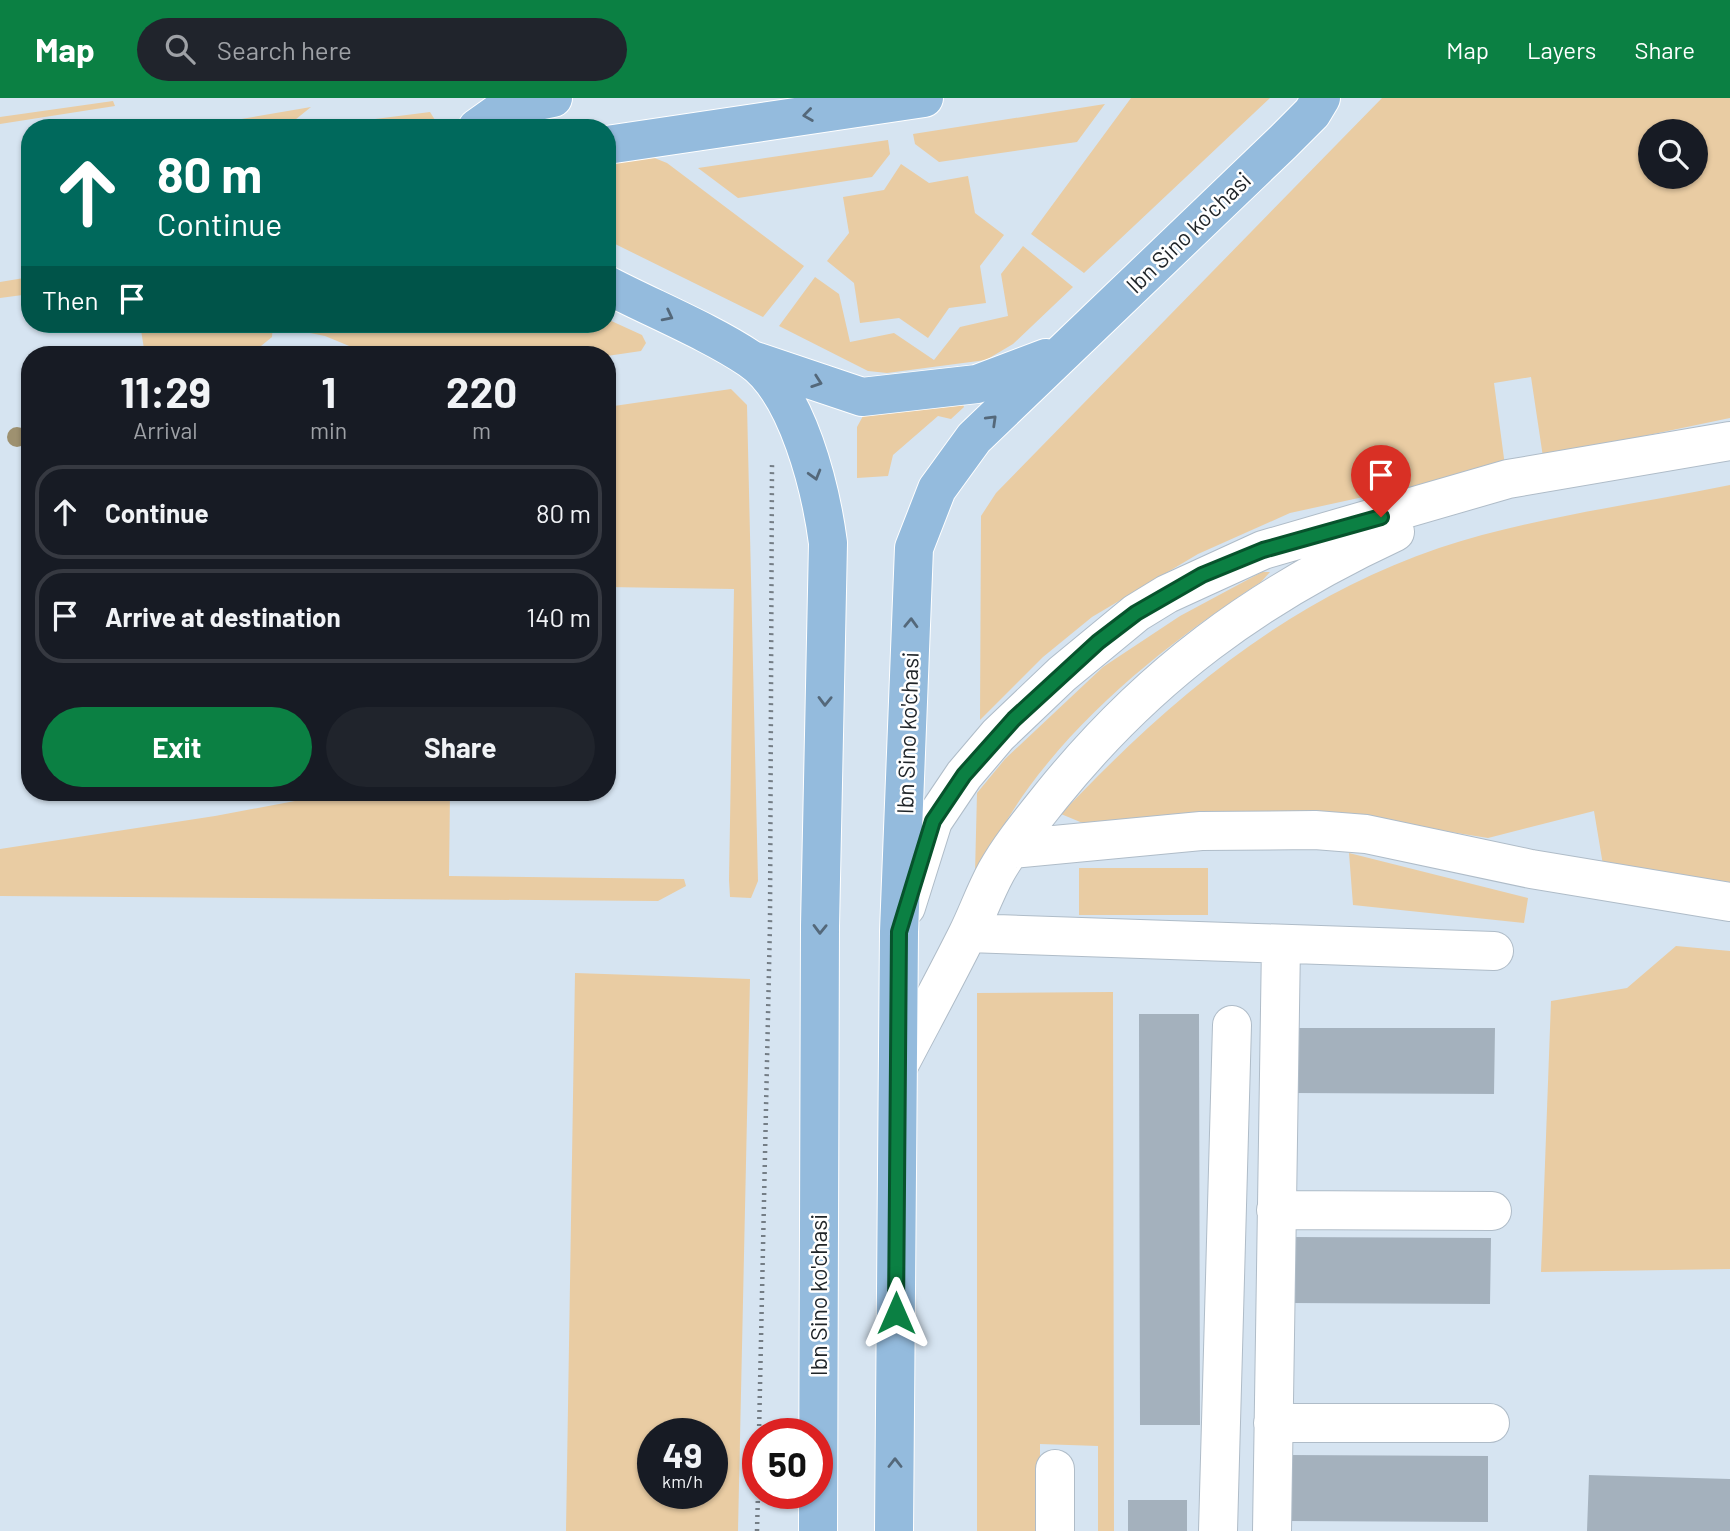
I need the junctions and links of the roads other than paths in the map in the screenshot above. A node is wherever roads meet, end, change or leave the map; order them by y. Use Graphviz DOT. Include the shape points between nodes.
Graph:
graph roads {
  1 [pos="553,98"];
  2 [pos="924,98"];
  3 [pos="1289,98"];
  4 [pos="1321,98"];
  5 [pos="490,119"];
  6 [pos="1282,143"];
  7 [pos="616,144"];
  8 [pos="616,290"];
  9 [pos="1065,350"];
  10 [pos="752,360"];
  11 [pos="1730,441"];
  12 [pos="1508,479"];
  13 [pos="1012,849"];
  14 [pos="1730,902"];
  15 [pos="899,932"];
  16 [pos="968,933"];
  17 [pos="1281,944"];
  18 [pos="1494,951"];
  19 [pos="1232,1025"];
  20 [pos="898,1067"];
  21 [pos="1276,1210"];
  22 [pos="1492,1210"];
  23 [pos="1490,1423"];
  24 [pos="1273,1432"];
  25 [pos="1218,1439"];
  26 [pos="1055,1469"];
  27 [pos="818,1531"];
  28 [pos="894,1531"];
  29 [pos="1055,1531"];
  30 [pos="1218,1531"];
  31 [pos="1272,1531"];
  1 -- 5 [label="main road" via="505,108"];
  2 -- 7 [label="main road, one-way"];
  3 -- 6 [label="main road"];
  4 -- 6 [label="main road, Ibn Sino ko'chasi"];
  6 -- 9 [label="main road, Ibn Sino ko'chasi"];
  8 -- 10 [label="main road, Ibn Sino ko'chasi, one-way"];
  10 -- 9 [label="main road, one-way" via="862,397 977,384"];
  15 -- 9 [label="main road, Ibn Sino ko'chasi, one-way" via="914,548 923,518 954,462"];
  10 -- 27 [label="main road, Ibn Sino ko'chasi, one-way" via="785,400 796,422 820,495 828,543 820,926"];
  11 -- 12 [label="street"];
  12 -- 13 [label="street" via="1344,556 1268,598 1198,647 1120,716"];
  12 -- 15 [label="street" via="1263,550 1202,575 1136,613 1029,704 964,775 933,821"];
  13 -- 14 [label="street" via="1201,831 1315,830 1366,834 1531,869"];
  13 -- 16 [label="street" via="996,871"];
  15 -- 20 [label="main road, Ibn Sino ko'chasi"];
  16 -- 17 [label="street"];
  16 -- 20 [label="street"];
  17 -- 18 [label="street"];
  17 -- 21 [label="street"];
  19 -- 25 [label="street"];
  28 -- 20 [label="main road, Ibn Sino ko'chasi, one-way"];
  21 -- 22 [label="street"];
  21 -- 24 [label="street"];
  23 -- 24 [label="street"];
  24 -- 25 [label="street"];
  24 -- 31 [label="street"];
  25 -- 30 [label="street"];
  26 -- 29 [label="street"];
}
